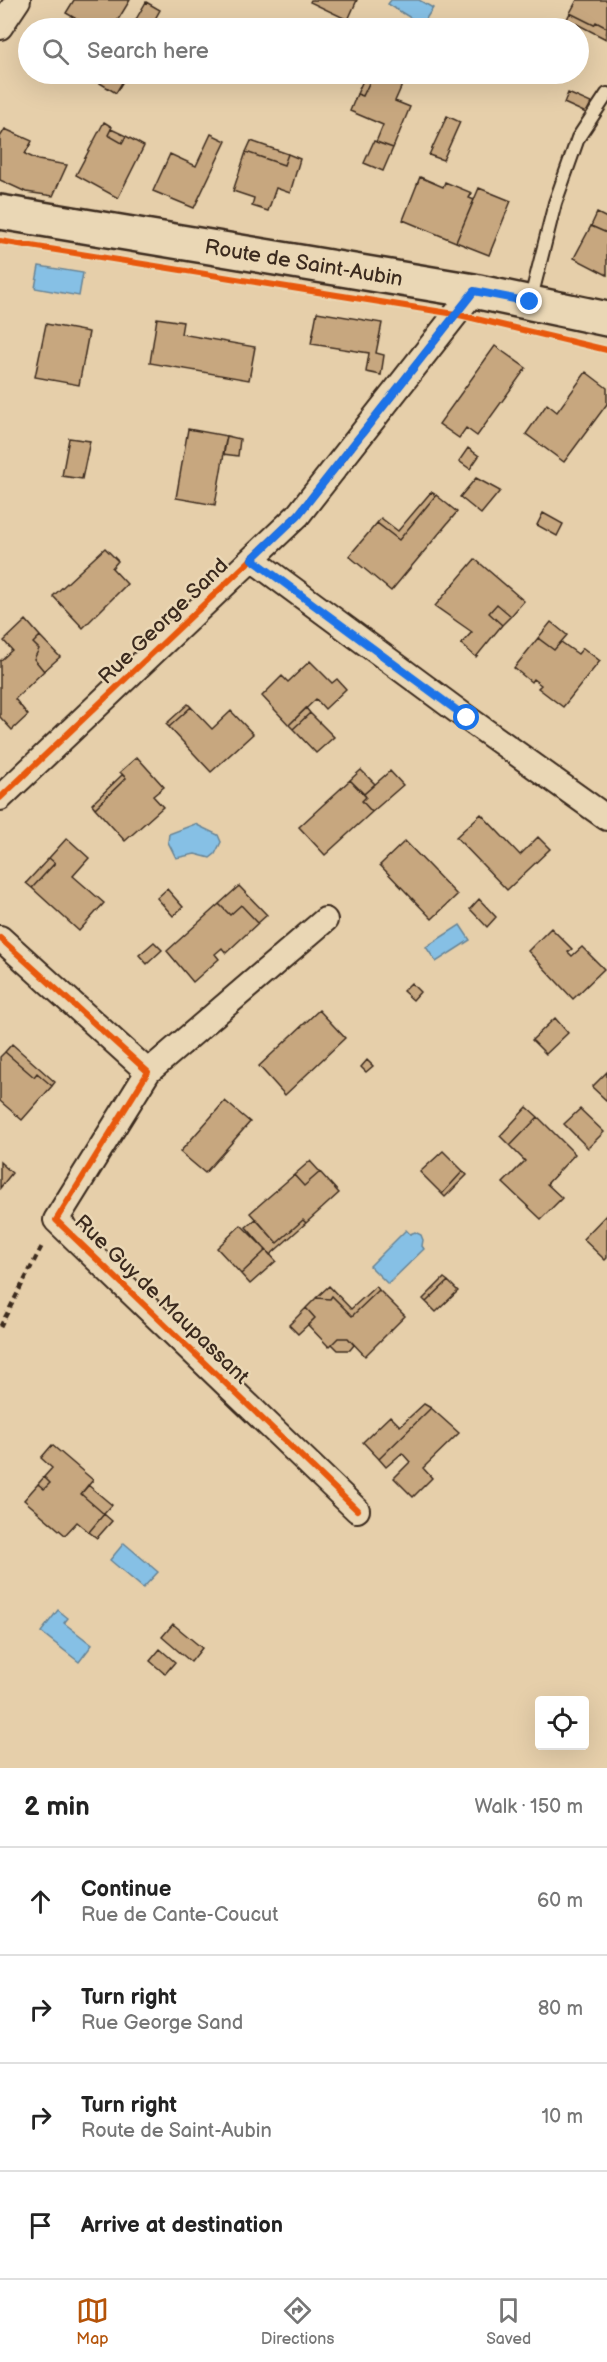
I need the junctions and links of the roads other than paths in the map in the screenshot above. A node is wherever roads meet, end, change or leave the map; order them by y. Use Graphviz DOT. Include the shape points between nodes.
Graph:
graph roads {
  1 [pos="18,0"];
  2 [pos="0,27"];
  3 [pos="607,94"];
  4 [pos="0,212"];
  5 [pos="474,291"];
  6 [pos="530,302"];
  7 [pos="607,319"];
  8 [pos="252,559"];
  9 [pos="0,798"];
  10 [pos="607,818"];
  11 [pos="325,921"];
  12 [pos="0,938"];
  13 [pos="148,1072"];
  14 [pos="357,1510"];
  1 -- 2 [label="street"];
  3 -- 6 [label="lane" via="578,138 555,203"];
  4 -- 5 [label="street, Route de Saint-Aubin"];
  5 -- 6 [label="street, Route de Saint-Aubin"];
  5 -- 8 [label="street, Rue George Sand" via="298,515"];
  6 -- 7 [label="street, Route de Saint-Aubin"];
  8 -- 9 [label="street, Rue George Sand"];
  8 -- 10 [label="street"];
  11 -- 13 [label="street, Rue Guy de Maupassant"];
  12 -- 13 [label="street"];
  13 -- 14 [label="street, Rue Guy de Maupassant" via="56,1220"];
}
